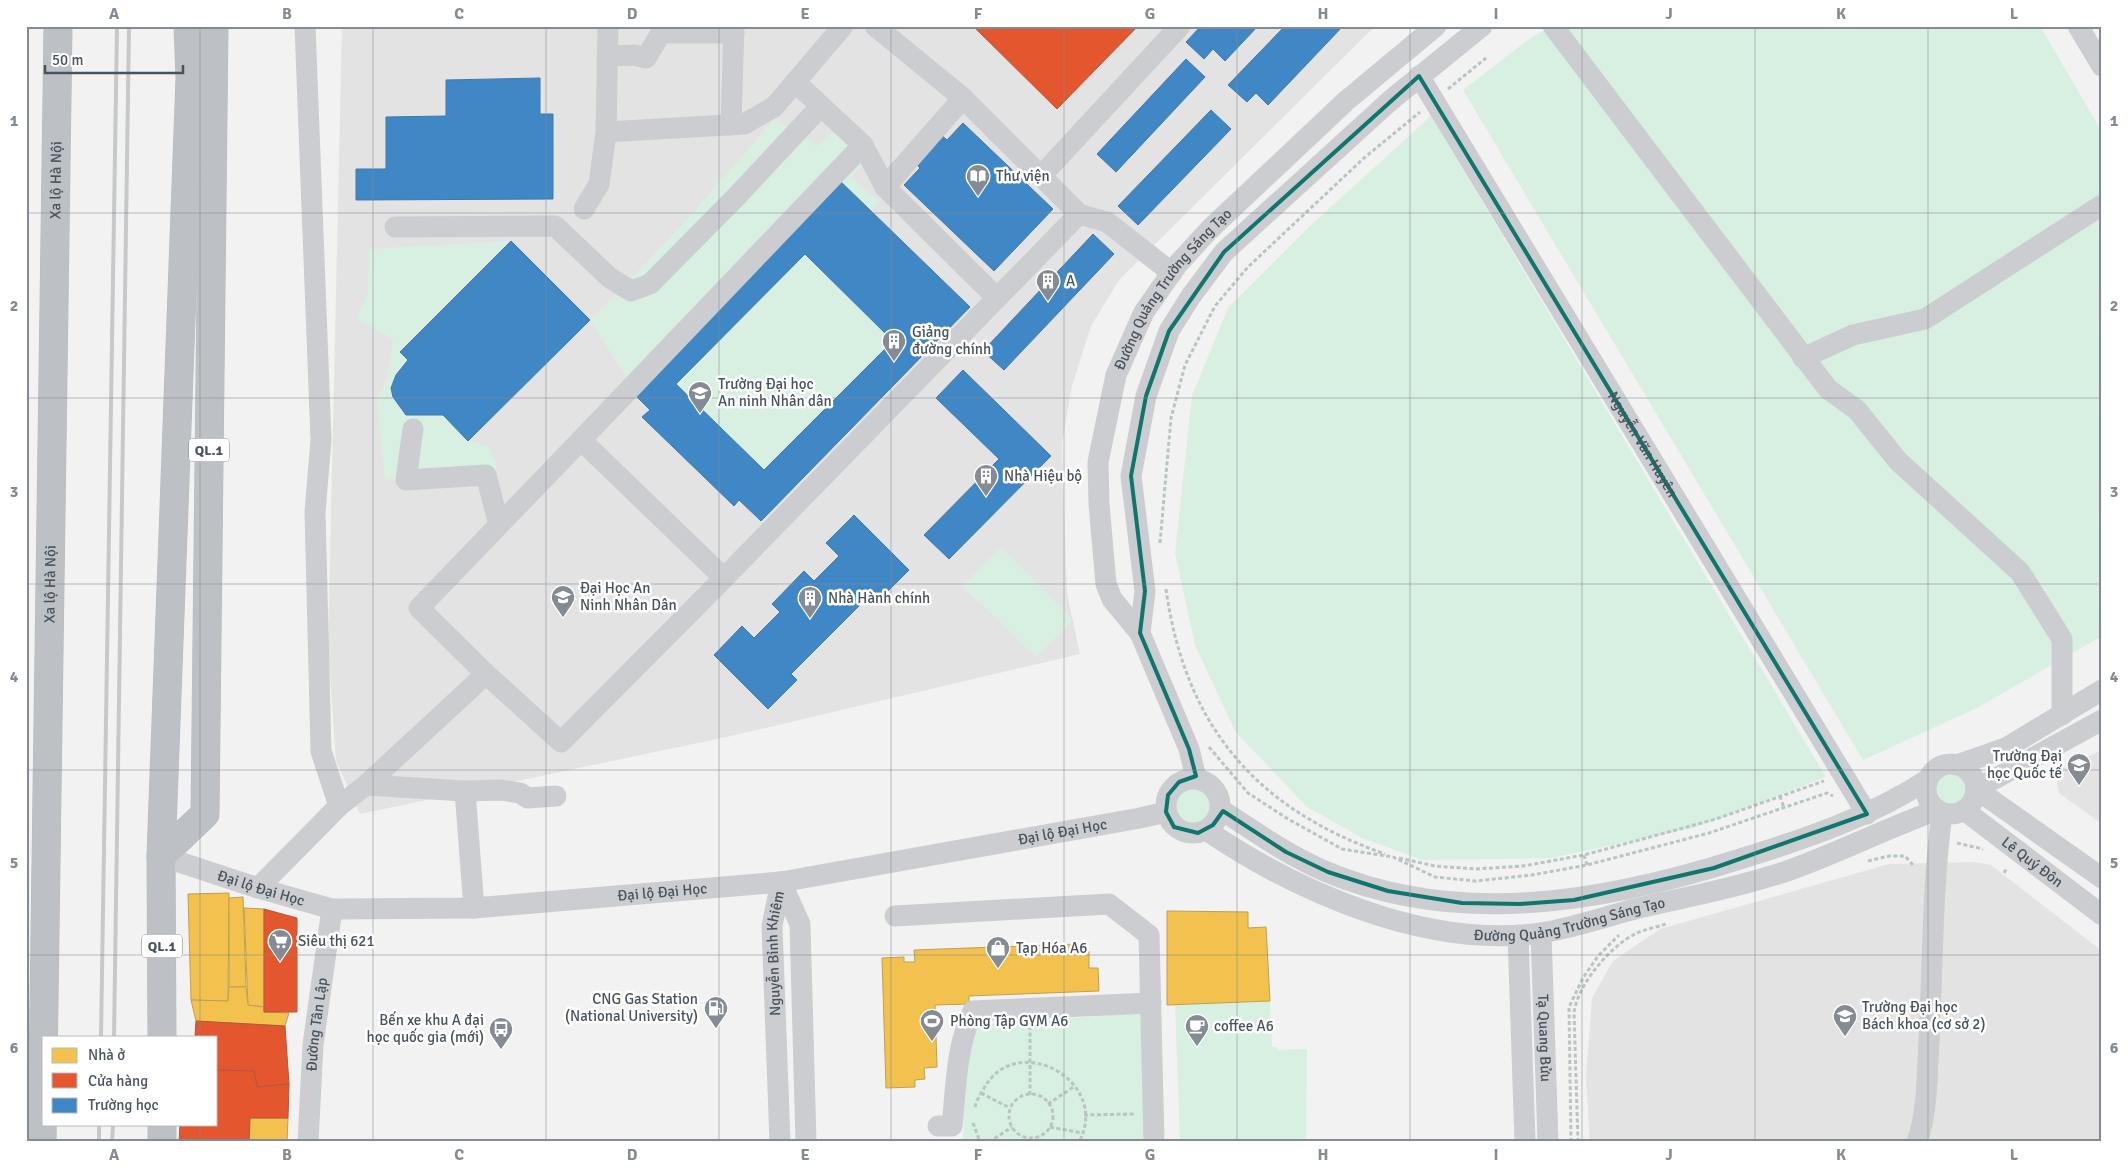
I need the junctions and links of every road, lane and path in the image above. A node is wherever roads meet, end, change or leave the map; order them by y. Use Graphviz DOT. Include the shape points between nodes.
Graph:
graph roads {
  1 [pos="58,26"];
  2 [pos="214,26"];
  3 [pos="305,26"];
  4 [pos="608,26"];
  5 [pos="842,26"];
  6 [pos="875,26"];
  7 [pos="1180,26"];
  8 [pos="1436,26"];
  9 [pos="1482,26"];
  10 [pos="1553,26"];
  11 [pos="2078,26"];
  12 [pos="734,30"];
  13 [pos="183,32"];
  14 [pos="607,56"];
  15 [pos="1486,58"];
  16 [pos="2102,66"];
  17 [pos="1419,76"];
  18 [pos="795,82"];
  19 [pos="963,98"];
  20 [pos="1434,101"];
  21 [pos="821,106"];
  22 [pos="731,125"];
  23 [pos="606,132"];
  24 [pos="863,145"];
  25 [pos="1041,176"];
  26 [pos="885,186"];
  27 [pos="2102,206"];
  28 [pos="584,209"];
  29 [pos="1079,214"];
  30 [pos="396,227"];
  31 [pos="1172,273"];
  32 [pos="997,298"];
  33 [pos="1803,358"];
  34 [pos="413,429"];
  35 [pos="581,440"];
  36 [pos="499,525"];
  37 [pos="1160,545"];
  38 [pos="724,578"];
  39 [pos="1165,582"];
  40 [pos="1140,633"];
  41 [pos="486,674"];
  42 [pos="2102,690"];
  43 [pos="2062,714"];
  44 [pos="2102,720"];
  45 [pos="1204,740"];
  46 [pos="1957,765"];
  47 [pos="1196,778"];
  48 [pos="1827,780"];
  49 [pos="1927,780"];
  50 [pos="366,785"];
  51 [pos="1976,789"];
  52 [pos="465,791"];
  53 [pos="556,796"];
  54 [pos="1780,796"];
  55 [pos="1834,797"];
  56 [pos="339,806"];
  57 [pos="1784,808"];
  58 [pos="1220,809"];
  59 [pos="1964,810"];
  60 [pos="1166,812"];
  61 [pos="1940,812"];
  62 [pos="1866,814"];
  63 [pos="1206,830"];
  64 [pos="1939,839"];
  65 [pos="1982,849"];
  66 [pos="1584,854"];
  67 [pos="162,856"];
  68 [pos="1393,857"];
  69 [pos="1866,862"];
  70 [pos="1587,865"];
  71 [pos="1913,865"];
  72 [pos="2007,868"];
  73 [pos="2004,872"];
  74 [pos="2102,878"];
  75 [pos="780,882"];
  76 [pos="258,888"];
  77 [pos="474,908"];
  78 [pos="332,909"];
  79 [pos="2102,915"];
  80 [pos="895,916"];
  81 [pos="1674,922"];
  82 [pos="1627,930"];
  83 [pos="1541,933"];
  84 [pos="1518,935"];
  85 [pos="1611,941"];
  86 [pos="1616,946"];
  87 [pos="1151,1003"];
  88 [pos="1030,1022"];
  89 [pos="44,1036"];
  90 [pos="162,1036"];
  91 [pos="1030,1062"];
  92 [pos="1075,1086"];
  93 [pos="981,1093"];
  94 [pos="1030,1095"];
  95 [pos="1048,1104"];
  96 [pos="1010,1108"];
  97 [pos="975,1110"];
  98 [pos="1154,1114"];
  99 [pos="974,1116"];
  100 [pos="1084,1116"];
  101 [pos="42,1126"];
  102 [pos="162,1126"];
  103 [pos="938,1126"];
  104 [pos="1012,1127"];
  105 [pos="1050,1127"];
  106 [pos="1082,1133"];
  107 [pos="1031,1140"];
  108 [pos="42,1142"];
  109 [pos="162,1142"];
  110 [pos="308,1142"];
  111 [pos="780,1142"];
  112 [pos="806,1142"];
  113 [pos="980,1142"];
  114 [pos="989,1142"];
  115 [pos="1078,1142"];
  116 [pos="1154,1142"];
  117 [pos="1525,1142"];
  118 [pos="1548,1142"];
  119 [pos="1571,1142"];
  120 [pos="1578,1142"];
  121 [pos="1917,1142"];
  1 -- 89 [label="highway, Xa lộ Hà Nội"];
  2 -- 67 [label="highway, QL.1" via="204,814"];
  3 -- 56 [label="street" via="321,440 315,512 321,752"];
  4 -- 14 [label="street"];
  5 -- 18 [label="street"];
  6 -- 19 [label="street"];
  7 -- 25 [label="street"];
  8 -- 31 [label="street, Đường Quảng Trường Sáng Tạo" via="1346,101 1262,178 1209,230"];
  9 -- 17 [label="street, Đường Quảng Trường Sáng Tạo"];
  10 -- 33 [label="street"];
  11 -- 16 [label="street"];
  12 -- 14 [label="street" via="661,33 646,58"];
  12 -- 22 [label="street"];
  13 -- 67 [label="highway, QL.1" via="190,78"];
  14 -- 23 [label="street"];
  15 -- 20 [label="path"];
  17 -- 20 [label="street, Nguyễn Văn Huyên"];
  17 -- 40 [label="street, Đường Quảng Trường Sáng Tạo" via="1224,252 1169,331 1146,396 1131,476 1145,591"];
  18 -- 21 [label="street"];
  18 -- 22 [label="street" via="774,107 744,124"];
  19 -- 25 [label="street"];
  19 -- 26 [label="street"];
  20 -- 37 [label="path" via="1335,186 1248,267 1215,306 1186,365 1171,418"];
  20 -- 62 [label="street, Nguyễn Văn Huyên"];
  21 -- 24 [label="street"];
  21 -- 30 [label="street" via="650,284 631,290 610,278 555,226"];
  22 -- 23 [label="street"];
  23 -- 28 [label="street" via="599,184"];
  24 -- 26 [label="street"];
  24 -- 35 [label="street"];
  25 -- 29 [label="street"];
  26 -- 32 [label="street"];
  27 -- 33 [label="street" via="1925,319 1852,334"];
  29 -- 31 [label="street" via="1107,222"];
  29 -- 32 [label="street"];
  31 -- 40 [label="street, Đường Quảng Trường Sáng Tạo" via="1144,312 1116,375 1098,462 1106,584 1112,600"];
  32 -- 38 [label="street"];
  33 -- 43 [label="street" via="1828,389 1857,410 1898,461 2020,572 2062,639"];
  34 -- 36 [label="street" via="406,480 486,475"];
  35 -- 36 [label="street"];
  35 -- 38 [label="street"];
  36 -- 41 [label="street" via="419,608"];
  38 -- 41 [label="street" via="561,742"];
  39 -- 68 [label="path" via="1170,618 1189,677 1215,733 1242,766 1276,798 1310,821 1348,841"];
  40 -- 47 [label="street, Đường Quảng Trường Sáng Tạo" via="1189,749"];
  41 -- 50 [label="street"];
  42 -- 43 [label="street"];
  43 -- 46 [label="street" via="2006,748"];
  44 -- 51 [label="street"];
  45 -- 68 [label="path" via="1248,793 1288,819 1342,849"];
  46 -- 49 [label="street" via="1939,767"];
  46 -- 51 [label="street" via="1970,773"];
  47 -- 58 [label="street" via="1217,792"];
  47 -- 60 [label="street" via="1179,782 1173,788 1168,795"];
  48 -- 54 [label="path"];
  49 -- 61 [label="street" via="1928,801"];
  49 -- 62 [label="street, Đường Quảng Trường Sáng Tạo" via="1902,797"];
  50 -- 52 [label="street"];
  50 -- 56 [label="street"];
  51 -- 59 [label="street" via="1970,805"];
  51 -- 74 [label="street, Lê Quý Đôn"];
  52 -- 53 [label="street" via="501,790 520,793 528,798"];
  52 -- 77 [label="street"];
  54 -- 57 [label="path"];
  54 -- 66 [label="path" via="1716,819"];
  55 -- 57 [label="path" via="1826,793"];
  56 -- 76 [label="street"];
  57 -- 70 [label="path" via="1709,834"];
  58 -- 62 [label="street, Đường Quảng Trường Sáng Tạo" via="1286,852 1328,872 1388,891 1462,903 1520,904 1574,900 1704,870 1797,841"];
  58 -- 63 [label="street" via="1218,818"];
  59 -- 61 [label="street"];
  59 -- 79 [label="street, Lê Quý Đôn" via="2024,859"];
  60 -- 63 [label="street" via="1174,827 1182,831 1198,833"];
  60 -- 75 [label="street, Đại lộ Đại Học"];
  61 -- 64 [label="street"];
  61 -- 83 [label="street, Đường Quảng Trường Sáng Tạo" via="1779,873"];
  63 -- 84 [label="street, Đường Quảng Trường Sáng Tạo" via="1283,874 1358,909 1443,931"];
  64 -- 65 [label="path"];
  64 -- 121 [label="street" via="1935,866 1928,1056"];
  66 -- 68 [label="path" via="1523,866 1476,869 1435,866"];
  66 -- 70 [label="path"];
  67 -- 76 [label="street, Đại lộ Đại Học"];
  67 -- 90 [label="highway, QL.1"];
  68 -- 70 [label="path" via="1435,877 1476,881 1532,876"];
  69 -- 71 [label="path" via="1905,856"];
  72 -- 73 [label="path"];
  75 -- 77 [label="street, Đại lộ Đại Học"];
  75 -- 111 [label="street, Nguyễn Bỉnh Khiêm" via="772,926"];
  75 -- 112 [label="street, Nguyễn Bỉnh Khiêm" via="800,924"];
  76 -- 78 [label="street, Đại lộ Đại Học"];
  77 -- 78 [label="street, Đại lộ Đại Học"];
  78 -- 110 [label="street, Đường Tân Lập" via="314,1045"];
  80 -- 87 [label="street" via="1109,904 1149,934"];
  81 -- 86 [label="path" via="1637,933"];
  82 -- 85 [label="path"];
  83 -- 84 [label="street, Đường Quảng Trường Sáng Tạo"];
  83 -- 118 [label="street, Tạ Quang Bửu"];
  84 -- 117 [label="street, Tạ Quang Bửu"];
  85 -- 86 [label="path"];
  85 -- 119 [label="path" via="1583,978 1569,1007"];
  86 -- 120 [label="path" via="1588,980 1574,1009"];
  87 -- 98 [label="street"];
  87 -- 103 [label="street" via="973,1011 959,1059 952,1126"];
  88 -- 91 [label="path"];
  91 -- 92 [label="path" via="1057,1069"];
  91 -- 93 [label="path" via="996,1073"];
  91 -- 94 [label="path"];
  92 -- 95 [label="path"];
  92 -- 100 [label="path" via="1082,1099"];
  93 -- 96 [label="path"];
  93 -- 97 [label="path"];
  94 -- 95 [label="path"];
  94 -- 96 [label="path" via="1018,1098"];
  95 -- 105 [label="path" via="1052,1114"];
  96 -- 104 [label="path"];
  98 -- 100 [label="path"];
  98 -- 116 [label="street"];
  99 -- 113 [label="path"];
  100 -- 106 [label="path"];
  101 -- 108 [label="highway, Xa lộ Hà Nội"];
  102 -- 109 [label="highway"];
  104 -- 107 [label="path" via="1022,1137"];
  104 -- 114 [label="path"];
  105 -- 106 [label="path"];
  105 -- 107 [label="path" via="1043,1135"];
  106 -- 115 [label="path"];
}
